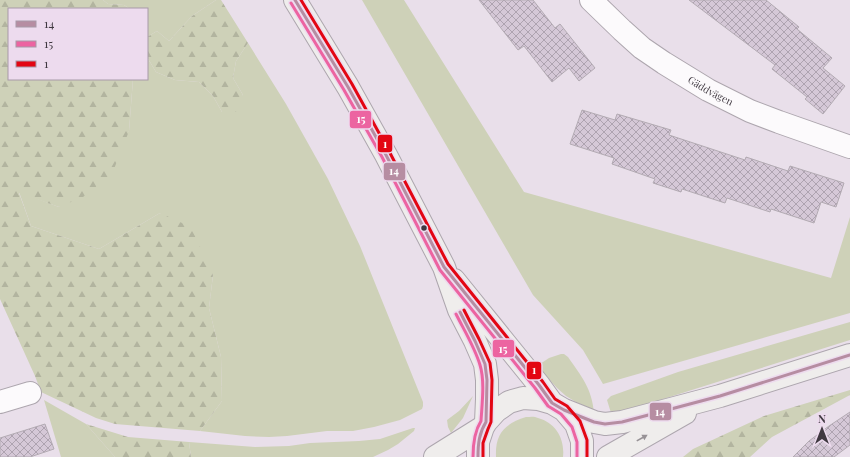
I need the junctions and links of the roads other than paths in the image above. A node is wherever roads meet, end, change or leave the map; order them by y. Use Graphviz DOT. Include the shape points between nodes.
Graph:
graph roads {
  1 [pos="295,0"];
  2 [pos="591,0"];
  3 [pos="850,147"];
  4 [pos="444,267"];
  5 [pos="850,355"];
  6 [pos="30,393"];
  7 [pos="720,396"];
  8 [pos="0,402"];
  9 [pos="558,407"];
  10 [pos="485,424"];
  11 [pos="435,457"];
  12 [pos="478,457"];
  13 [pos="582,457"];
  14 [pos="608,457"];
  1 -- 4 [label="main road" via="386,155"];
  2 -- 3 [label="street, Gäddvägen" via="642,48 708,90 750,111"];
  4 -- 9 [label="main road"];
  4 -- 10 [label="main road" via="459,310 485,364"];
  5 -- 7 [label="main road"];
  6 -- 8 [label="street"];
  7 -- 9 [label="main road" via="622,422 605,424"];
  14 -- 7 [label="main road, one-way"];
  9 -- 10 [label="main road" via="538,399 523,398 509,402 496,411"];
  9 -- 13 [label="main road" via="576,424 582,441"];
  10 -- 11 [label="main road"];
  10 -- 12 [label="main road" via="478,442"];
}
